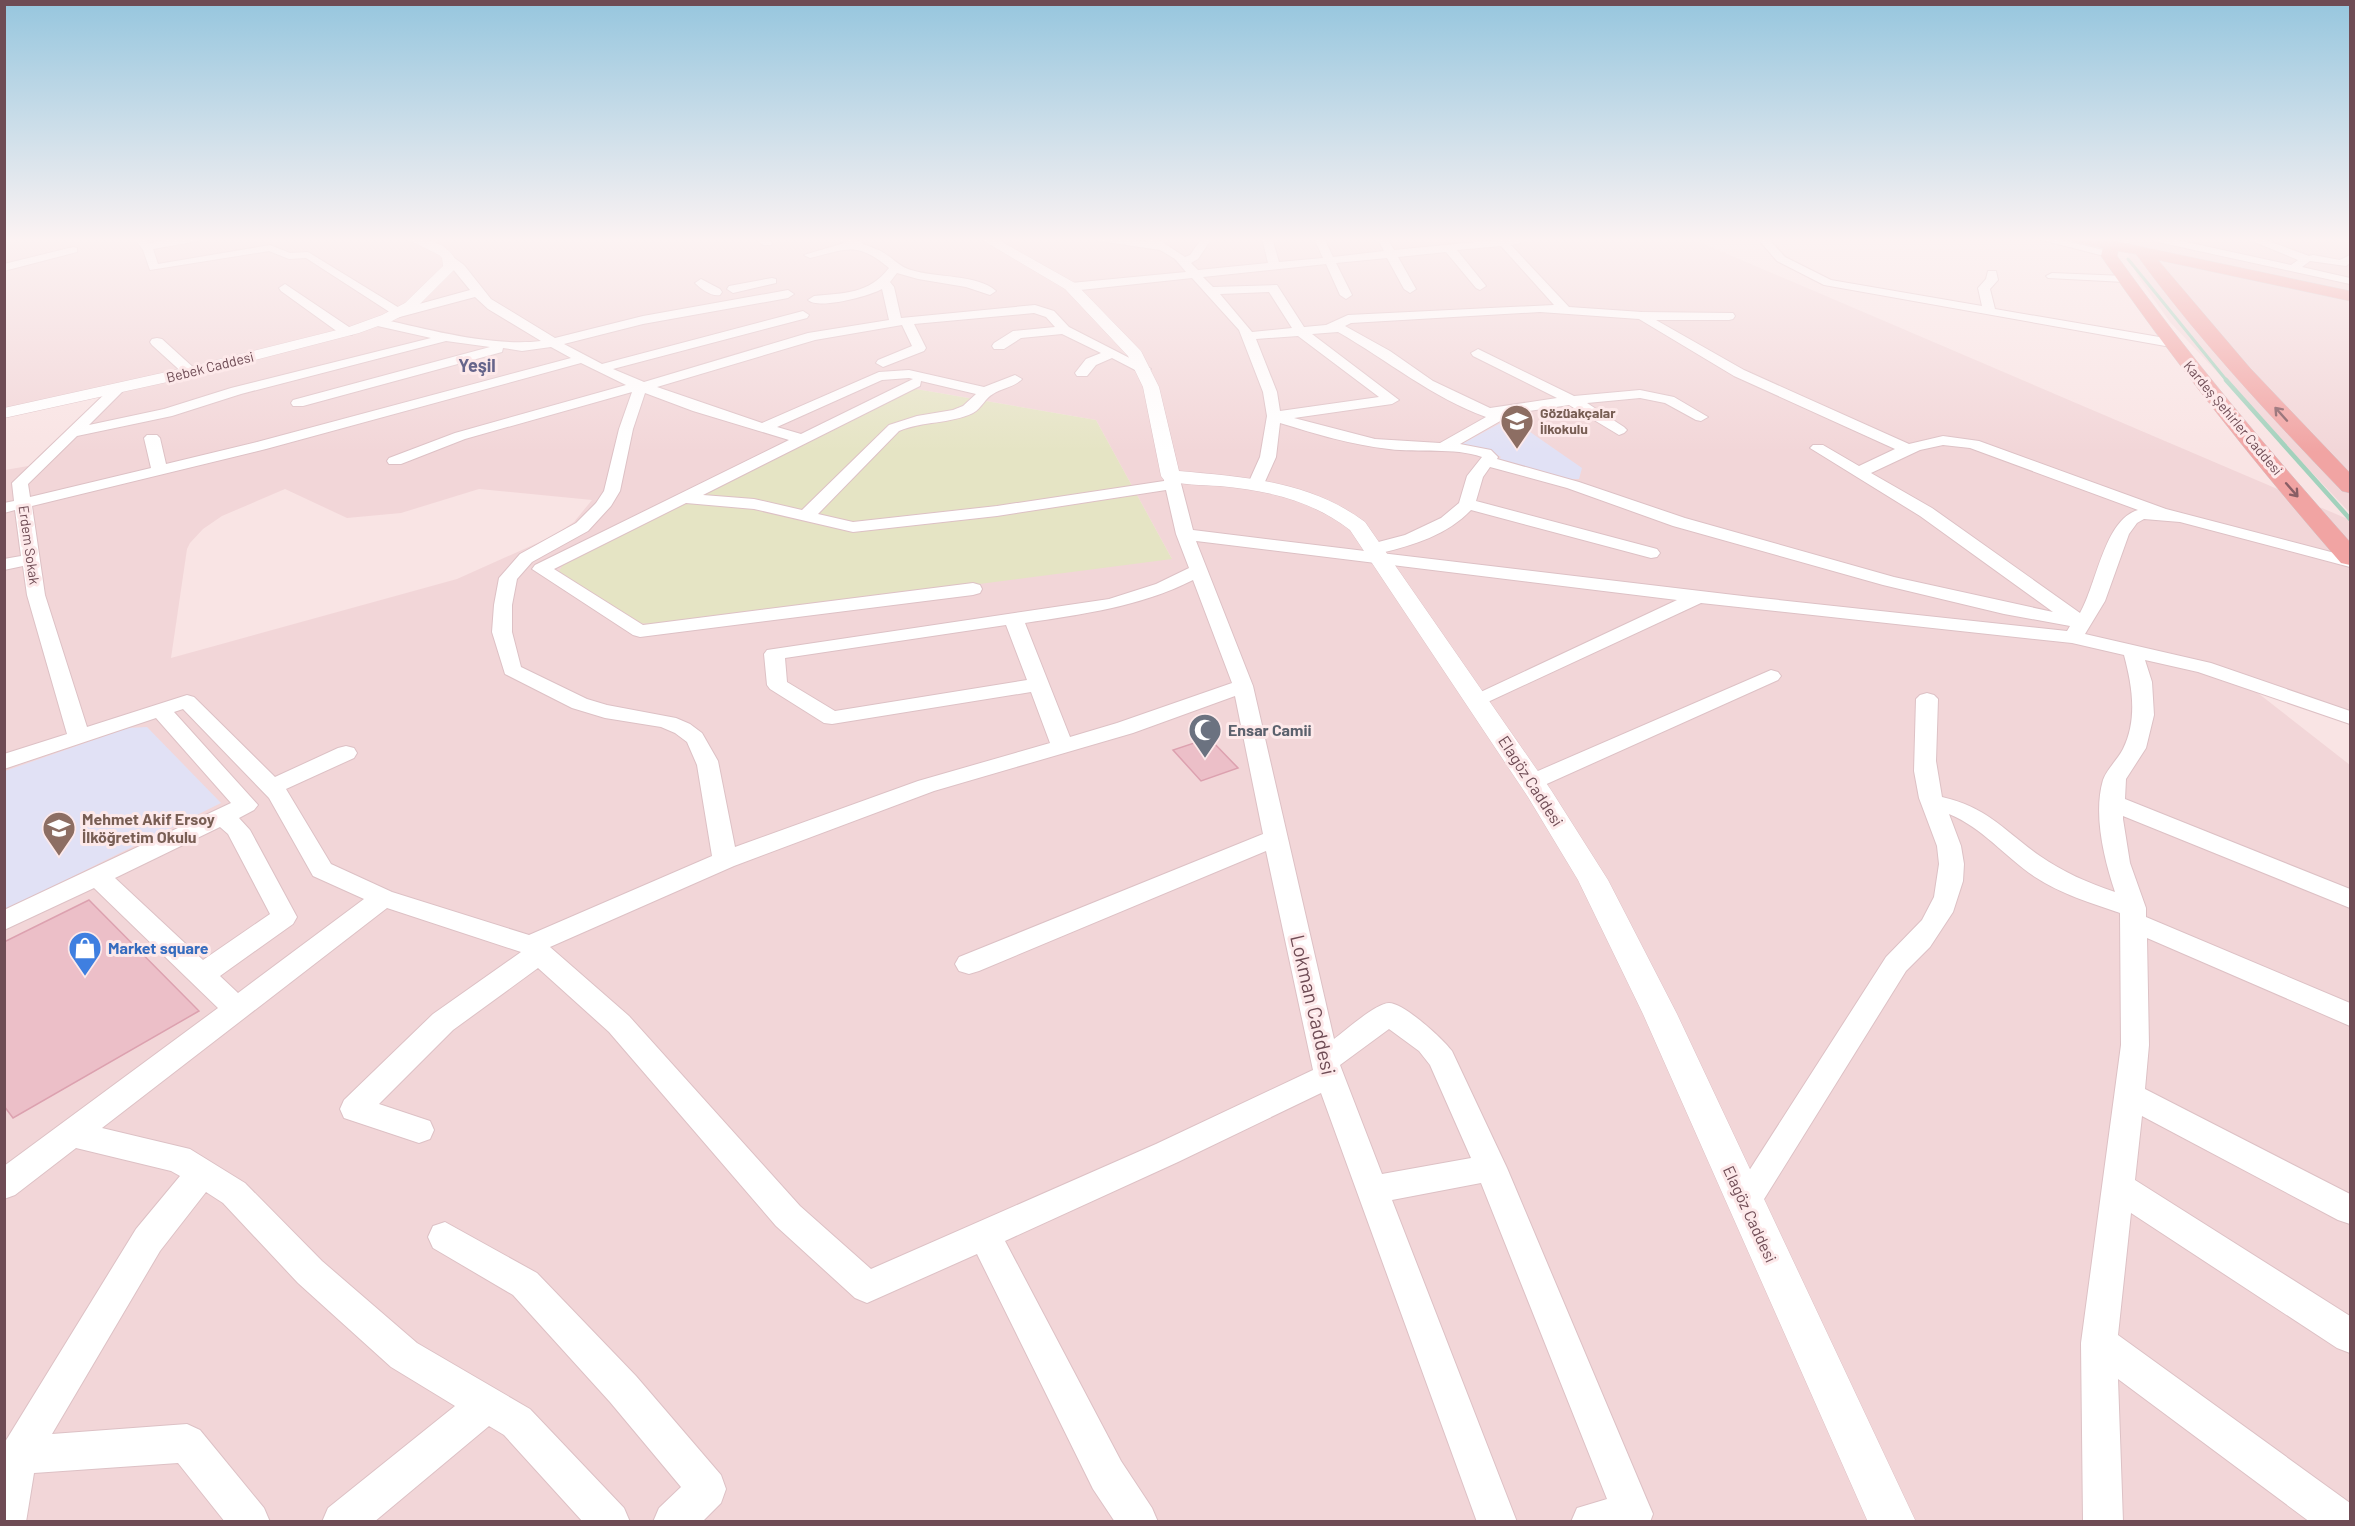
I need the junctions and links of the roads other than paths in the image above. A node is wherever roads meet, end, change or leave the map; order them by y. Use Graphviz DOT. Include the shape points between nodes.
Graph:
graph roads {
  1 [pos="315,309"];
  2 [pos="391,309"];
  3 [pos="403,309"];
  4 [pos="412,309"];
  5 [pos="499,309"];
  6 [pos="703,309"];
  7 [pos="896,309"];
  8 [pos="1033,309"];
  9 [pos="1036,309"];
  10 [pos="1093,309"];
  11 [pos="1228,309"];
  12 [pos="1286,309"];
  13 [pos="1519,309"];
  14 [pos="1551,309"];
  15 [pos="1990,309"];
  16 [pos="2147,309"];
  17 [pos="2191,309"];
  18 [pos="1566,311"];
  19 [pos="397,313"];
  20 [pos="803,315"];
  21 [pos="1729,315"];
  22 [pos="1642,316"];
  23 [pos="377,322"];
  24 [pos="901,322"];
  25 [pos="557,327"];
  26 [pos="1329,329"];
  27 [pos="1064,330"];
  28 [pos="347,332"];
  29 [pos="535,332"];
  30 [pos="1300,332"];
  31 [pos="1248,336"];
  32 [pos="446,337"];
  33 [pos="158,342"];
  34 [pos="551,343"];
  35 [pos="2171,343"];
  36 [pos="507,346"];
  37 [pos="999,346"];
  38 [pos="1478,353"];
  39 [pos="1111,354"];
  40 [pos="582,359"];
  41 [pos="883,363"];
  42 [pos="601,368"];
  43 [pos="1144,369"];
  44 [pos="190,372"];
  45 [pos="1082,373"];
  46 [pos="1015,379"];
  47 [pos="915,383"];
  48 [pos="639,387"];
  49 [pos="118,389"];
  50 [pos="985,392"];
  51 [pos="1572,400"];
  52 [pos="298,403"];
  53 [pos="4,413"];
  54 [pos="1487,413"];
  55 [pos="1274,416"];
  56 [pos="1701,417"];
  57 [pos="763,428"];
  58 [pos="1619,430"];
  59 [pos="70,433"];
  60 [pos="152,438"];
  61 [pos="803,439"];
  62 [pos="1444,446"];
  63 [pos="1818,448"];
  64 [pos="1910,450"];
  65 [pos="395,460"];
  66 [pos="1487,461"];
  67 [pos="159,470"];
  68 [pos="1859,472"];
  69 [pos="1172,480"];
  70 [pos="1255,486"];
  71 [pos="2350,486"];
  72 [pos="684,498"];
  73 [pos="23,503"];
  74 [pos="1467,504"];
  75 [pos="4,508"];
  76 [pos="2170,515"];
  77 [pos="806,516"];
  78 [pos="1185,534"];
  79 [pos="1376,552"];
  80 [pos="1651,553"];
  81 [pos="2348,553"];
  82 [pos="31,558"];
  83 [pos="4,565"];
  84 [pos="1199,570"];
  85 [pos="973,589"];
  86 [pos="1698,597"];
  87 [pos="1013,617"];
  88 [pos="2077,630"];
  89 [pos="2132,649"];
  90 [pos="1771,676"];
  91 [pos="1039,684"];
  92 [pos="1243,686"];
  93 [pos="1927,699"];
  94 [pos="1477,701"];
  95 [pos="160,710"];
  96 [pos="2350,718"];
  97 [pos="79,736"];
  98 [pos="1062,746"];
  99 [pos="346,753"];
  100 [pos="4,762"];
  101 [pos="1532,782"];
  102 [pos="272,787"];
  103 [pos="1932,802"];
  104 [pos="2112,803"];
  105 [pos="223,816"];
  106 [pos="1275,838"];
  107 [pos="725,860"];
  108 [pos="97,876"];
  109 [pos="383,898"];
  110 [pos="2350,898"];
  111 [pos="2133,915"];
  112 [pos="4,921"];
  113 [pos="534,949"];
  114 [pos="969,964"];
  115 [pos="201,975"];
  116 [pos="236,1008"];
  117 [pos="2350,1015"];
  118 [pos="1326,1068"];
  119 [pos="2128,1095"];
  120 [pos="419,1130"];
  121 [pos="71,1134"];
  122 [pos="1491,1168"];
  123 [pos="202,1173"];
  124 [pos="4,1185"];
  125 [pos="2117,1186"];
  126 [pos="1372,1190"];
  127 [pos="1745,1202"];
  128 [pos="2350,1210"];
  129 [pos="984,1233"];
  130 [pos="445,1238"];
  131 [pos="2350,1336"];
  132 [pos="2099,1344"];
  133 [pos="487,1404"];
  134 [pos="18,1455"];
  135 [pos="6,1521"];
  136 [pos="250,1521"];
  137 [pos="342,1521"];
  138 [pos="610,1521"];
  139 [pos="673,1521"];
  140 [pos="1138,1521"];
  141 [pos="1497,1521"];
  142 [pos="1591,1521"];
  143 [pos="1892,1521"];
  144 [pos="2103,1521"];
  145 [pos="2344,1521"];
  1 -- 28 [label="street"];
  2 -- 19 [label="street"];
  3 -- 19 [label="street, Bebek Caddesi"];
  4 -- 19 [label="street"];
  5 -- 29 [label="street"];
  6 -- 34 [label="street"];
  7 -- 24 [label="street"];
  8 -- 24 [label="street"];
  9 -- 27 [label="street" via="1047,312"];
  10 -- 43 [label="street" via="1127,344"];
  11 -- 31 [label="street"];
  12 -- 30 [label="street"];
  13 -- 26 [label="street" via="1348,319"];
  14 -- 18 [label="street"];
  15 -- 35 [label="street"];
  16 -- 35 [label="main road, Kardeş Şehirler Caddesi"];
  71 -- 17 [label="main road, one-way" via="2291,425"];
  18 -- 22 [label="street"];
  19 -- 23 [label="street, Bebek Caddesi"];
  20 -- 42 [label="street"];
  21 -- 22 [label="street"];
  22 -- 64 [label="street" via="1704,355 1785,396"];
  23 -- 28 [label="street, Bebek Caddesi"];
  23 -- 32 [label="street"];
  24 -- 41 [label="street" via="919,348"];
  24 -- 48 [label="street" via="813,336"];
  25 -- 29 [label="street"];
  26 -- 30 [label="street"];
  26 -- 54 [label="street" via="1340,328 1428,384"];
  27 -- 37 [label="street" via="1018,334"];
  27 -- 39 [label="street"];
  28 -- 44 [label="street, Bebek Caddesi"];
  29 -- 34 [label="street"];
  30 -- 31 [label="street"];
  30 -- 55 [label="street" via="1392,400"];
  31 -- 55 [label="street" via="1270,392"];
  32 -- 36 [label="street"];
  32 -- 59 [label="street" via="236,391 167,413"];
  33 -- 44 [label="street"];
  34 -- 36 [label="street"];
  34 -- 40 [label="street"];
  35 -- 81 [label="main road, Kardeş Şehirler Caddesi, one-way"];
  36 -- 52 [label="street"];
  38 -- 51 [label="street"];
  39 -- 43 [label="street"];
  39 -- 45 [label="street" via="1091,362"];
  40 -- 42 [label="street"];
  40 -- 67 [label="street"];
  42 -- 48 [label="street"];
  43 -- 69 [label="street"];
  44 -- 49 [label="street, Bebek Caddesi"];
  46 -- 50 [label="street"];
  47 -- 61 [label="street"];
  48 -- 57 [label="street"];
  48 -- 65 [label="street" via="460,436"];
  48 -- 107 [label="street" via="612,491 603,506 582,527 526,558 508,578 502,619 504,645 512,670 592,708 659,719 693,737 707,761"];
  49 -- 53 [label="street, Bebek Caddesi"];
  49 -- 59 [label="street, Erdem Sokak"];
  50 -- 57 [label="street" via="909,374 886,375"];
  50 -- 77 [label="street" via="981,402 969,409 911,420 894,428"];
  51 -- 54 [label="street"];
  51 -- 56 [label="street" via="1651,395 1670,400"];
  51 -- 58 [label="street"];
  54 -- 62 [label="street" via="1497,417"];
  55 -- 62 [label="street" via="1362,441"];
  55 -- 70 [label="street" via="1268,457"];
  57 -- 61 [label="street"];
  59 -- 73 [label="street, Erdem Sokak" via="20,483"];
  60 -- 67 [label="street"];
  61 -- 72 [label="street"];
  62 -- 66 [label="street" via="1486,453 1490,457"];
  63 -- 68 [label="street"];
  64 -- 68 [label="street"];
  64 -- 76 [label="street" via="1935,440 1967,442"];
  66 -- 74 [label="street" via="1475,476"];
  66 -- 88 [label="street" via="1573,485 1679,522"];
  67 -- 73 [label="street"];
  68 -- 88 [label="street" via="1926,512"];
  69 -- 70 [label="street, Elagöz Caddesi"];
  69 -- 77 [label="street" via="997,511 853,527"];
  69 -- 78 [label="street, Lokman Caddesi"];
  70 -- 79 [label="street, Elagöz Caddesi" via="1296,494 1330,507 1358,526"];
  72 -- 77 [label="street" via="740,501"];
  72 -- 85 [label="street" via="541,569 640,631"];
  73 -- 75 [label="street"];
  73 -- 82 [label="street, Erdem Sokak"];
  74 -- 79 [label="street" via="1436,529"];
  74 -- 80 [label="street"];
  76 -- 81 [label="street"];
  76 -- 88 [label="street" via="2144,514 2130,519 2108,561 2098,596"];
  78 -- 79 [label="street"];
  78 -- 84 [label="street, Lokman Caddesi"];
  79 -- 86 [label="street"];
  79 -- 94 [label="street, Elagöz Caddesi"];
  82 -- 83 [label="street"];
  82 -- 97 [label="street, Erdem Sokak" via="36,595"];
  84 -- 87 [label="street" via="1164,588 1111,604"];
  84 -- 92 [label="street, Lokman Caddesi"];
  86 -- 88 [label="street"];
  86 -- 94 [label="street"];
  87 -- 91 [label="street"];
  87 -- 91 [label="street" via="774,654 777,685 832,718"];
  88 -- 89 [label="street"];
  89 -- 96 [label="street" via="2239,678"];
  89 -- 104 [label="street" via="2142,682 2143,715 2135,748 2115,779"];
  90 -- 101 [label="street"];
  91 -- 98 [label="street"];
  92 -- 98 [label="street"];
  92 -- 106 [label="street, Lokman Caddesi"];
  93 -- 103 [label="street" via="1925,765"];
  94 -- 101 [label="street, Elagöz Caddesi"];
  95 -- 97 [label="street"];
  95 -- 102 [label="street" via="187,701"];
  95 -- 105 [label="street" via="246,805"];
  97 -- 100 [label="street"];
  98 -- 107 [label="street" via="926,786"];
  99 -- 102 [label="street"];
  101 -- 127 [label="street, Elagöz Caddesi" via="1593,880 1626,943"];
  102 -- 109 [label="street" via="322,870"];
  103 -- 111 [label="street" via="1976,817 2058,879"];
  103 -- 127 [label="street" via="1951,862 1945,904 1926,936 1896,964"];
  104 -- 110 [label="street"];
  104 -- 111 [label="street" via="2114,842"];
  105 -- 108 [label="street"];
  105 -- 115 [label="street" via="238,830 284,917"];
  106 -- 114 [label="street"];
  106 -- 118 [label="street, Lokman Caddesi"];
  107 -- 113 [label="street"];
  108 -- 112 [label="street"];
  108 -- 115 [label="street"];
  109 -- 113 [label="street"];
  109 -- 116 [label="street"];
  111 -- 117 [label="street"];
  111 -- 119 [label="street" via="2135,1045"];
  113 -- 120 [label="street" via="443,1023 355,1109"];
  113 -- 129 [label="street" via="619,1024 788,1216 867,1287"];
  115 -- 116 [label="street"];
  116 -- 121 [label="street"];
  118 -- 122 [label="street" via="1389,1014 1429,1043 1442,1059"];
  118 -- 126 [label="street, Lokman Caddesi"];
  118 -- 129 [label="street" via="1167,1153"];
  119 -- 125 [label="street"];
  119 -- 128 [label="street"];
  121 -- 123 [label="street" via="179,1159"];
  121 -- 124 [label="street"];
  122 -- 126 [label="street"];
  122 -- 142 [label="street" via="1633,1514"];
  123 -- 133 [label="street" via="234,1193 310,1272 404,1355"];
  123 -- 134 [label="street" via="148,1240"];
  125 -- 131 [label="street"];
  125 -- 132 [label="street"];
  126 -- 141 [label="street, Lokman Caddesi"];
  127 -- 143 [label="street, Elagöz Caddesi"];
  129 -- 140 [label="street" via="1107,1475"];
  130 -- 139 [label="street" via="525,1284 707,1489"];
  132 -- 144 [label="street"];
  132 -- 145 [label="street"];
  133 -- 137 [label="street"];
  133 -- 138 [label="street" via="517,1422"];
  134 -- 135 [label="street"];
  134 -- 136 [label="street" via="187,1443"];
}
